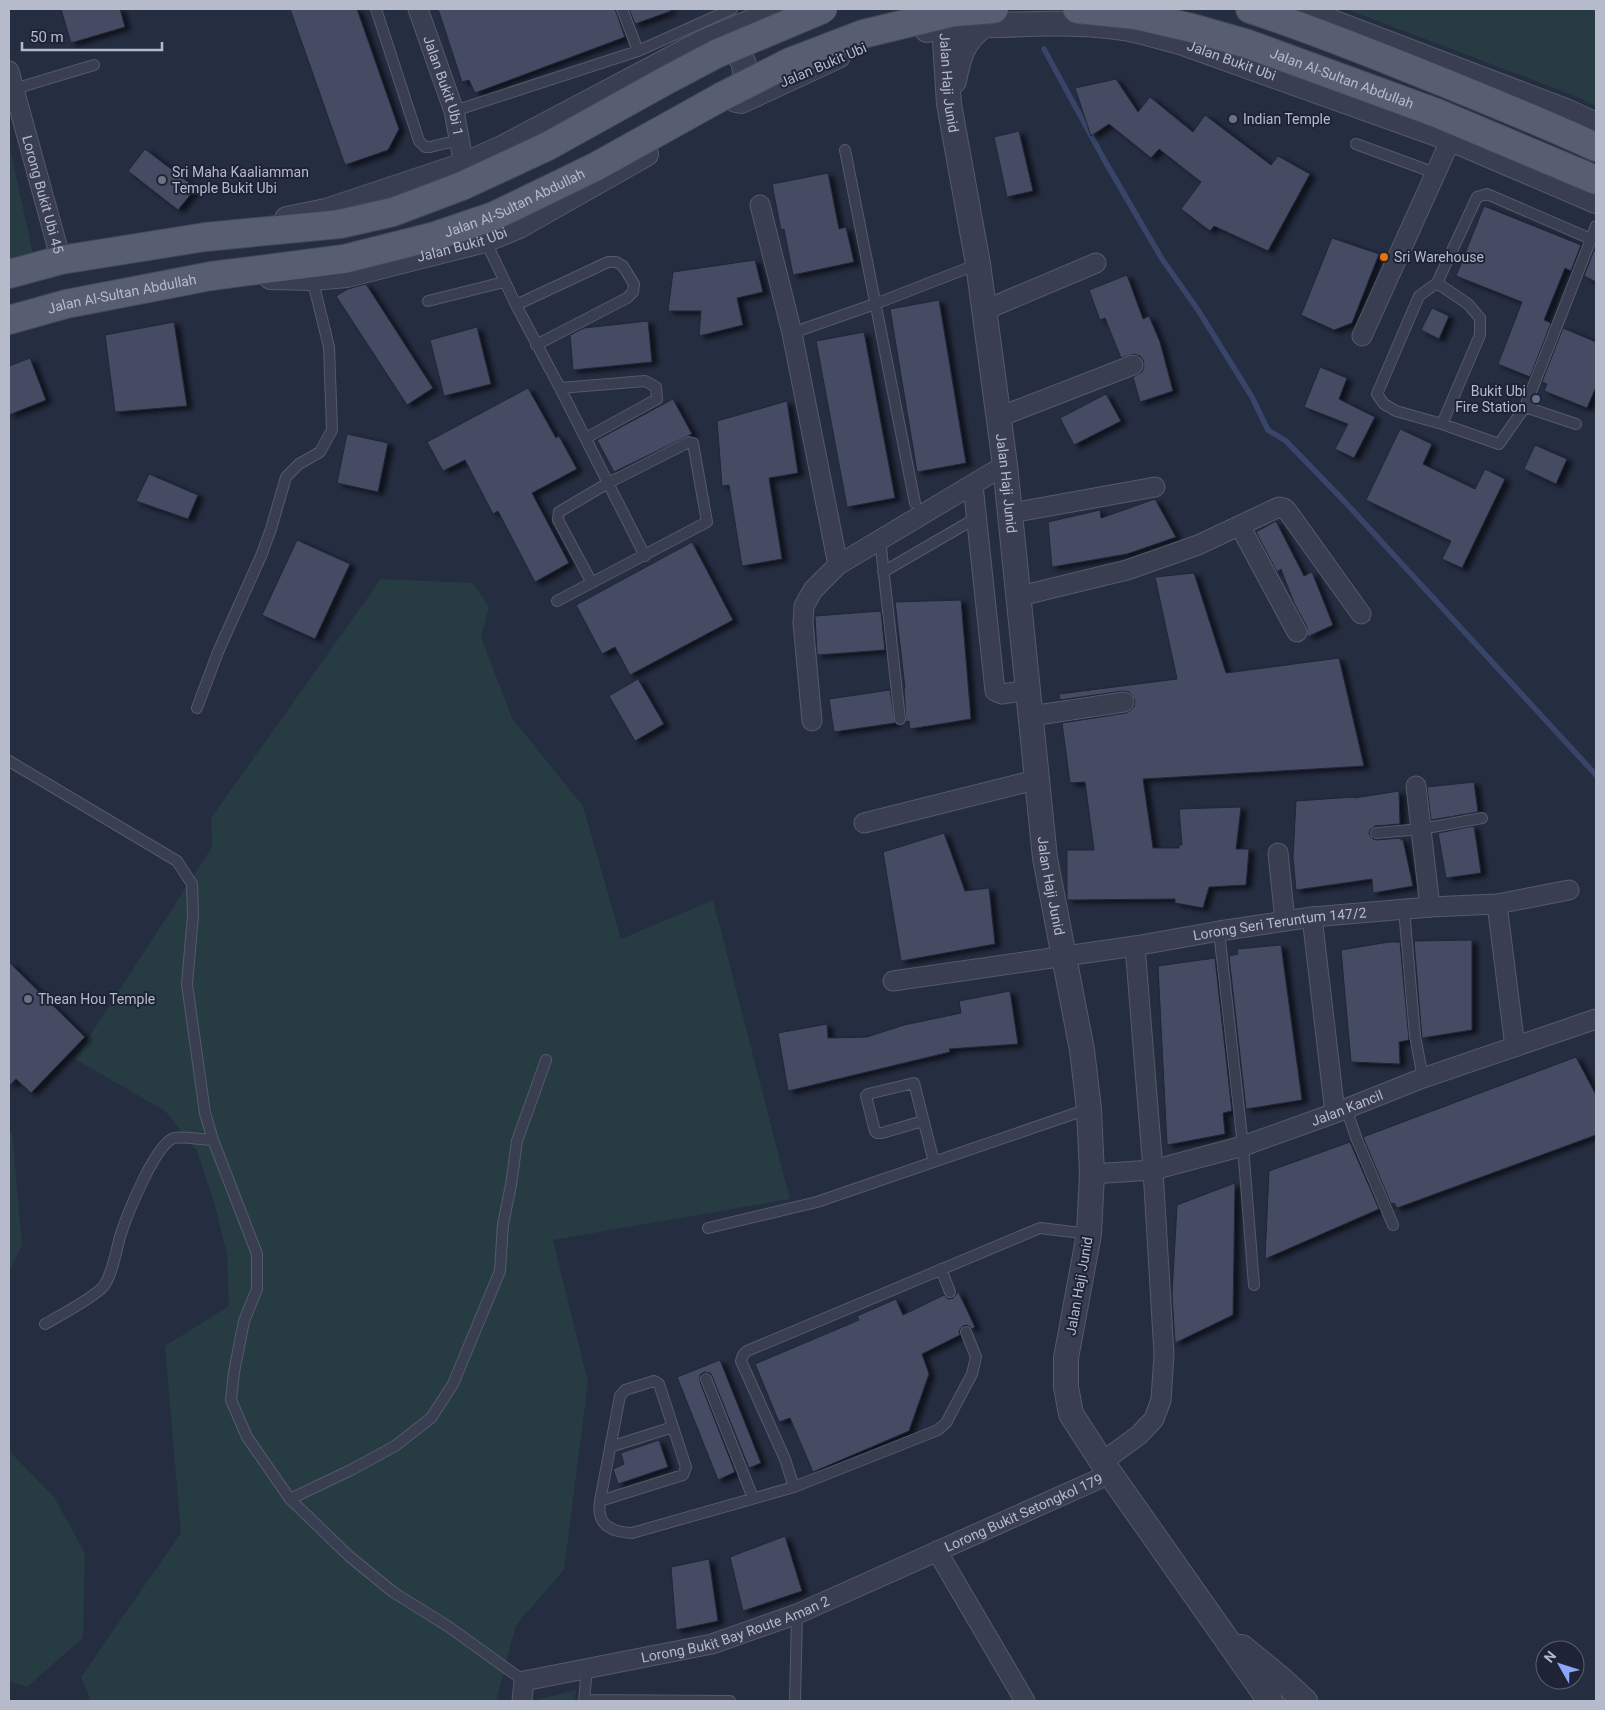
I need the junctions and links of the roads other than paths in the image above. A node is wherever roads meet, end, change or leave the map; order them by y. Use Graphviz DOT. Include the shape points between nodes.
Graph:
graph roads {
  1 [pos="376,9"];
  2 [pos="418,9"];
  3 [pos="622,9"];
  4 [pos="732,9"];
  5 [pos="782,9"];
  6 [pos="823,9"];
  7 [pos="1077,9"];
  8 [pos="1147,9"];
  9 [pos="1250,9"];
  10 [pos="1298,9"];
  11 [pos="989,17"];
  12 [pos="943,18"];
  13 [pos="1131,23"];
  14 [pos="703,42"];
  15 [pos="638,51"];
  16 [pos="94,65"];
  17 [pos="11,80"];
  18 [pos="949,104"];
  19 [pos="732,105"];
  20 [pos="454,112"];
  21 [pos="1596,125"];
  22 [pos="1451,139"];
  23 [pos="459,140"];
  24 [pos="1356,144"];
  25 [pos="1596,147"];
  26 [pos="844,150"];
  27 [pos="464,166"];
  28 [pos="1435,173"];
  29 [pos="1596,180"];
  30 [pos="1596,201"];
  31 [pos="760,205"];
  32 [pos="1596,226"];
  33 [pos="205,237"];
  34 [pos="1591,239"];
  35 [pos="485,240"];
  36 [pos="60,260"];
  37 [pos="1096,263"];
  38 [pos="978,264"];
  39 [pos="9,274"];
  40 [pos="211,276"];
  41 [pos="312,278"];
  42 [pos="504,282"];
  43 [pos="1437,283"];
  44 [pos="428,302"];
  45 [pos="875,304"];
  46 [pos="516,306"];
  47 [pos="985,310"];
  48 [pos="9,320"];
  49 [pos="792,333"];
  50 [pos="1362,336"];
  51 [pos="536,345"];
  52 [pos="1133,365"];
  53 [pos="560,388"];
  54 [pos="1525,407"];
  55 [pos="999,417"];
  56 [pos="1442,424"];
  57 [pos="1576,424"];
  58 [pos="586,438"];
  59 [pos="1005,465"];
  60 [pos="608,483"];
  61 [pos="973,485"];
  62 [pos="1155,487"];
  63 [pos="915,503"];
  64 [pos="1011,513"];
  65 [pos="976,518"];
  66 [pos="1240,526"];
  67 [pos="880,539"];
  68 [pos="645,556"];
  69 [pos="838,565"];
  70 [pos="883,572"];
  71 [pos="592,583"];
  72 [pos="1020,596"];
  73 [pos="557,601"];
  74 [pos="1361,614"];
  75 [pos="1297,632"];
  76 [pos="1028,690"];
  77 [pos="1124,702"];
  78 [pos="197,708"];
  79 [pos="1031,716"];
  80 [pos="900,719"];
  81 [pos="812,721"];
  82 [pos="9,761"];
  83 [pos="1038,779"];
  84 [pos="1416,786"];
  85 [pos="1482,818"];
  86 [pos="864,823"];
  87 [pos="1421,829"];
  88 [pos="1376,833"];
  89 [pos="1278,853"];
  90 [pos="1569,890"];
  91 [pos="1497,904"];
  92 [pos="1430,907"];
  93 [pos="1404,909"];
  94 [pos="1312,917"];
  95 [pos="1285,921"];
  96 [pos="1219,931"];
  97 [pos="1135,946"];
  98 [pos="1064,955"];
  99 [pos="894,982"];
  100 [pos="1596,1019"];
  101 [pos="1515,1047"];
  102 [pos="546,1060"];
  103 [pos="1424,1078"];
  104 [pos="1089,1109"];
  105 [pos="1341,1110"];
  106 [pos="923,1120"];
  107 [pos="212,1140"];
  108 [pos="1243,1146"];
  109 [pos="934,1162"];
  110 [pos="1153,1170"];
  111 [pos="1092,1174"];
  112 [pos="1393,1225"];
  113 [pos="708,1228"];
  114 [pos="1089,1234"];
  115 [pos="941,1269"];
  116 [pos="1254,1285"];
  117 [pos="950,1292"];
  118 [pos="45,1324"];
  119 [pos="966,1332"];
  120 [pos="706,1379"];
  121 [pos="673,1427"];
  122 [pos="610,1447"];
  123 [pos="1106,1468"];
  124 [pos="794,1487"];
  125 [pos="753,1498"];
  126 [pos="290,1499"];
  127 [pos="600,1501"];
  128 [pos="937,1551"];
  129 [pos="797,1614"];
  130 [pos="1219,1629"];
  131 [pos="587,1668"];
  132 [pos="524,1681"];
  133 [pos="584,1700"];
  134 [pos="522,1701"];
  135 [pos="730,1701"];
  136 [pos="795,1701"];
  137 [pos="1025,1701"];
  138 [pos="1270,1701"];
  139 [pos="1305,1701"];
  1 -- 23 [label="lane" via="419,141 430,147"];
  2 -- 20 [label="street, Jalan Bukit Ubi 1"];
  3 -- 15 [label="lane"];
  4 -- 15 [label="lane"];
  5 -- 14 [label="street"];
  6 -- 33 [label="main road, bridge" via="716,54 548,146 462,186 393,212 340,224"];
  7 -- 29 [label="main road, Jalan Al-Sultan Abdullah, bridge" via="1136,15 1248,44 1436,114"];
  8 -- 13 [label="street"];
  9 -- 25 [label="main road" via="1421,73"];
  10 -- 21 [label="street"];
  11 -- 12 [label="street, Jalan Bukit Ubi"];
  11 -- 13 [label="street, Jalan Bukit Ubi" via="1072,24"];
  11 -- 18 [label="street" via="972,34 961,52"];
  11 -- 40 [label="main road, Jalan Al-Sultan Abdullah, bridge" via="954,12 863,34 790,62 595,167 494,216 435,236 344,259"];
  12 -- 18 [label="street, Jalan Haji Junid"];
  12 -- 19 [label="street, Jalan Bukit Ubi" via="850,50"];
  13 -- 22 [label="street, Jalan Bukit Ubi"];
  14 -- 19 [label="street" via="722,44 738,54 746,66 744,81"];
  14 -- 27 [label="street"];
  15 -- 20 [label="lane"];
  16 -- 17 [label="lane"];
  17 -- 36 [label="street, Lorong Bukit Ubi 45"];
  18 -- 38 [label="street, Jalan Haji Junid"];
  19 -- 35 [label="street, Jalan Bukit Ubi" via="519,226"];
  20 -- 23 [label="street, Jalan Bukit Ubi 1"];
  22 -- 28 [label="street"];
  22 -- 30 [label="street, Jalan Bukit Ubi"];
  23 -- 27 [label="street, Jalan Bukit Ubi 1"];
  24 -- 28 [label="lane"];
  26 -- 45 [label="lane"];
  27 -- 33 [label="street" via="326,211"];
  28 -- 50 [label="street"];
  31 -- 49 [label="street"];
  32 -- 34 [label="lane"];
  33 -- 36 [label="main road"];
  34 -- 43 [label="lane" via="1487,194 1477,197"];
  34 -- 54 [label="lane"];
  35 -- 41 [label="street, Jalan Bukit Ubi" via="347,275"];
  35 -- 42 [label="lane"];
  36 -- 39 [label="main road"];
  37 -- 47 [label="street"];
  38 -- 45 [label="lane"];
  38 -- 47 [label="street, Jalan Haji Junid"];
  40 -- 41 [label="street, Jalan Bukit Ubi"];
  40 -- 48 [label="main road, Jalan Al-Sultan Abdullah" via="66,304"];
  41 -- 78 [label="lane" via="329,347 332,430 320,452 299,464 286,477 271,529"];
  42 -- 44 [label="lane"];
  42 -- 46 [label="lane"];
  43 -- 56 [label="lane" via="1468,304 1480,318 1480,335"];
  43 -- 56 [label="lane" via="1419,296 1377,394 1384,404 1396,411"];
  45 -- 49 [label="lane"];
  45 -- 63 [label="lane"];
  46 -- 51 [label="lane"];
  46 -- 51 [label="lane" via="608,262 623,266 634,284 633,292 627,298"];
  47 -- 55 [label="street, Jalan Haji Junid"];
  49 -- 69 [label="street"];
  51 -- 53 [label="lane"];
  52 -- 55 [label="street"];
  53 -- 58 [label="lane"];
  53 -- 58 [label="lane" via="646,381 656,387 657,399"];
  54 -- 56 [label="lane" via="1499,444"];
  54 -- 57 [label="lane"];
  55 -- 59 [label="street, Jalan Haji Junid"];
  58 -- 60 [label="lane"];
  59 -- 61 [label="street"];
  59 -- 64 [label="street, Jalan Haji Junid"];
  60 -- 68 [label="lane"];
  60 -- 68 [label="lane" via="689,442 694,443 707,522"];
  60 -- 71 [label="lane" via="559,512 558,520"];
  61 -- 65 [label="street"];
  61 -- 67 [label="street"];
  62 -- 64 [label="street"];
  64 -- 72 [label="street, Jalan Haji Junid"];
  65 -- 70 [label="lane"];
  65 -- 76 [label="street" via="995,691 1002,694"];
  66 -- 72 [label="street" via="1127,570"];
  66 -- 74 [label="street" via="1279,507 1284,508"];
  66 -- 75 [label="street"];
  67 -- 69 [label="street"];
  67 -- 70 [label="lane"];
  68 -- 71 [label="lane"];
  69 -- 81 [label="street" via="813,590 804,606"];
  70 -- 80 [label="lane"];
  71 -- 73 [label="lane"];
  72 -- 76 [label="street, Jalan Haji Junid"];
  76 -- 79 [label="street, Jalan Haji Junid"];
  77 -- 79 [label="street"];
  79 -- 83 [label="street, Jalan Haji Junid"];
  82 -- 107 [label="lane" via="177,861 192,884 194,915 187,984 205,1113"];
  83 -- 86 [label="street"];
  83 -- 98 [label="street, Jalan Haji Junid" via="1045,858"];
  84 -- 87 [label="street"];
  85 -- 87 [label="lane"];
  87 -- 88 [label="lane"];
  87 -- 92 [label="street"];
  89 -- 95 [label="street"];
  90 -- 91 [label="street, Lorong Seri Teruntum 147/2"];
  91 -- 92 [label="street, Lorong Seri Teruntum 147/2"];
  91 -- 101 [label="street"];
  92 -- 93 [label="street, Lorong Seri Teruntum 147/2"];
  93 -- 94 [label="street, Lorong Seri Teruntum 147/2"];
  93 -- 103 [label="lane" via="1415,1036"];
  94 -- 95 [label="street, Lorong Seri Teruntum 147/2"];
  94 -- 105 [label="street"];
  95 -- 96 [label="street, Lorong Seri Teruntum 147/2"];
  96 -- 97 [label="street, Lorong Seri Teruntum 147/2"];
  96 -- 108 [label="lane"];
  97 -- 98 [label="street, Lorong Seri Teruntum 147/2"];
  97 -- 110 [label="street, Lorong Bukit Setongkol 179"];
  98 -- 99 [label="street, Lorong Seri Teruntum 147/2"];
  98 -- 104 [label="street, Jalan Haji Junid" via="1082,1050"];
  100 -- 101 [label="street, Jalan Kancil"];
  101 -- 103 [label="street, Jalan Kancil"];
  102 -- 126 [label="lane" via="517,1140 503,1224 500,1271 453,1384 431,1418 395,1446"];
  103 -- 105 [label="street, Jalan Kancil"];
  104 -- 109 [label="lane"];
  104 -- 111 [label="street, Jalan Haji Junid"];
  105 -- 108 [label="street, Jalan Kancil"];
  105 -- 112 [label="lane"];
  106 -- 106 [label="lane" via="913,1083 866,1096 877,1133"];
  106 -- 109 [label="lane"];
  107 -- 118 [label="lane" via="175,1138 168,1142 140,1185 103,1287"];
  107 -- 126 [label="lane" via="257,1254 257,1289 244,1321 231,1400 247,1437"];
  108 -- 110 [label="street, Jalan Kancil"];
  108 -- 116 [label="lane"];
  109 -- 113 [label="lane" via="817,1202"];
  110 -- 111 [label="street, Jalan Kancil"];
  110 -- 123 [label="street, Lorong Bukit Setongkol 179" via="1164,1354 1161,1400 1154,1419"];
  111 -- 114 [label="street, Jalan Haji Junid"];
  114 -- 115 [label="lane" via="1040,1228"];
  114 -- 123 [label="street, Jalan Haji Junid" via="1066,1358 1066,1387 1071,1414"];
  115 -- 117 [label="lane"];
  115 -- 124 [label="lane" via="743,1355 741,1361"];
  119 -- 124 [label="lane" via="976,1357 972,1374 946,1424"];
  120 -- 125 [label="lane"];
  121 -- 122 [label="lane"];
  121 -- 122 [label="lane" via="659,1384 654,1381 625,1390 620,1396"];
  121 -- 127 [label="lane" via="686,1467 683,1475"];
  122 -- 127 [label="lane"];
  123 -- 128 [label="street, Lorong Bukit Setongkol 179"];
  123 -- 130 [label="street, Jalan Haji Junid"];
  124 -- 125 [label="lane"];
  125 -- 127 [label="lane" via="632,1533 620,1532 602,1521 598,1511"];
  126 -- 132 [label="lane" via="349,1556 393,1592 449,1627"];
  128 -- 129 [label="street, Lorong Bukit Bay Route Aman 2"];
  128 -- 137 [label="street"];
  129 -- 131 [label="street, Lorong Bukit Bay Route Aman 2" via="712,1644"];
  129 -- 136 [label="lane"];
  130 -- 138 [label="street, Jalan Haji Junid"];
  130 -- 139 [label="street"];
  131 -- 132 [label="street, Lorong Bukit Bay Route Aman 2"];
  131 -- 133 [label="lane"];
  132 -- 134 [label="street"];
  133 -- 135 [label="lane"];
}
